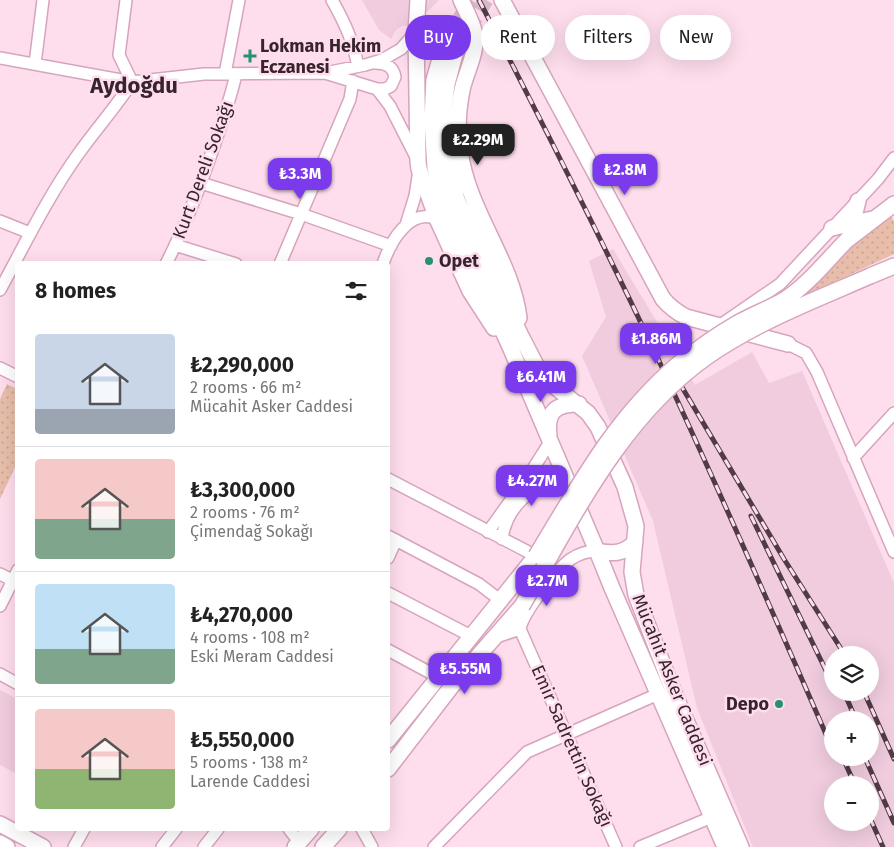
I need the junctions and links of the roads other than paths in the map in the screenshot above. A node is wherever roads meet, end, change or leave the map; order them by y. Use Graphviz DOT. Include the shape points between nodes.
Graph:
graph roads {
  1 [pos="43,0"];
  2 [pos="126,0"];
  3 [pos="239,0"];
  4 [pos="332,0"];
  5 [pos="460,0"];
  6 [pos="502,0"];
  7 [pos="512,0"];
  8 [pos="419,1"];
  9 [pos="418,15"];
  10 [pos="511,15"];
  11 [pos="513,15"];
  12 [pos="405,45"];
  13 [pos="0,58"];
  14 [pos="416,60"];
  15 [pos="535,60"];
  16 [pos="373,63"];
  17 [pos="35,64"];
  18 [pos="358,66"];
  19 [pos="325,73"];
  20 [pos="230,74"];
  21 [pos="353,81"];
  22 [pos="132,82"];
  23 [pos="377,89"];
  24 [pos="894,158"];
  25 [pos="418,165"];
  26 [pos="201,183"];
  27 [pos="858,201"];
  28 [pos="894,204"];
  29 [pos="301,214"];
  30 [pos="876,218"];
  31 [pos="437,219"];
  32 [pos="0,221"];
  33 [pos="853,222"];
  34 [pos="406,224"];
  35 [pos="832,228"];
  36 [pos="30,233"];
  37 [pos="847,240"];
  38 [pos="175,246"];
  39 [pos="391,246"];
  40 [pos="19,261"];
  41 [pos="168,261"];
  42 [pos="226,261"];
  43 [pos="281,261"];
  44 [pos="384,261"];
  45 [pos="894,266"];
  46 [pos="14,273"];
  47 [pos="0,290"];
  48 [pos="719,326"];
  49 [pos="520,334"];
  50 [pos="788,344"];
  51 [pos="511,349"];
  52 [pos="0,368"];
  53 [pos="15,376"];
  54 [pos="579,404"];
  55 [pos="894,413"];
  56 [pos="550,442"];
  57 [pos="853,458"];
  58 [pos="390,480"];
  59 [pos="569,486"];
  60 [pos="488,532"];
  61 [pos="392,538"];
  62 [pos="502,539"];
  63 [pos="635,542"];
  64 [pos="597,551"];
  65 [pos="894,552"];
  66 [pos="536,556"];
  67 [pos="0,574"];
  68 [pos="15,578"];
  69 [pos="15,580"];
  70 [pos="390,594"];
  71 [pos="500,600"];
  72 [pos="0,606"];
  73 [pos="516,624"];
  74 [pos="471,636"];
  75 [pos="390,651"];
  76 [pos="0,674"];
  77 [pos="438,677"];
  78 [pos="15,682"];
  79 [pos="658,694"];
  80 [pos="566,734"];
  81 [pos="390,736"];
  82 [pos="390,765"];
  83 [pos="712,817"];
  84 [pos="0,824"];
  85 [pos="83,831"];
  86 [pos="174,831"];
  87 [pos="216,831"];
  88 [pos="290,831"];
  89 [pos="309,831"];
  90 [pos="337,831"];
  91 [pos="363,831"];
  92 [pos="0,844"];
  93 [pos="297,845"];
  94 [pos="7,847"];
  95 [pos="43,847"];
  96 [pos="74,847"];
  97 [pos="162,847"];
  98 [pos="204,847"];
  99 [pos="323,847"];
  100 [pos="372,847"];
  101 [pos="435,847"];
  102 [pos="616,847"];
  103 [pos="640,847"];
  104 [pos="725,847"];
  105 [pos="742,847"];
  1 -- 17 [label="street"];
  2 -- 22 [label="street" via="119,55"];
  3 -- 20 [label="street, Kurt Dereli Sokağı"];
  4 -- 18 [label="street" via="352,39"];
  5 -- 49 [label="main road" via="473,26 475,43 459,104 460,152 473,199 512,288"];
  6 -- 10 [label="main road"];
  7 -- 11 [label="main road"];
  8 -- 9 [label="main road"];
  12 -- 16 [label="street"];
  13 -- 17 [label="street"];
  14 -- 25 [label="main road"];
  15 -- 48 [label="main road" via="663,299 681,315"];
  16 -- 18 [label="street"];
  16 -- 23 [label="street" via="388,66 395,77 391,86"];
  17 -- 22 [label="street"];
  18 -- 19 [label="street"];
  19 -- 20 [label="street"];
  19 -- 21 [label="street"];
  20 -- 22 [label="street"];
  20 -- 26 [label="street, Kurt Dereli Sokağı" via="232,92"];
  21 -- 23 [label="street"];
  21 -- 29 [label="street" via="350,99"];
  22 -- 36 [label="street" via="79,152"];
  23 -- 25 [label="street" via="390,106"];
  24 -- 27 [label="street"];
  25 -- 31 [label="main road"];
  25 -- 34 [label="street" via="415,196"];
  26 -- 29 [label="street"];
  26 -- 38 [label="street, Kurt Dereli Sokağı"];
  27 -- 33 [label="main road"];
  27 -- 35 [label="street"];
  28 -- 30 [label="main road"];
  29 -- 39 [label="street"];
  29 -- 43 [label="street"];
  30 -- 33 [label="main road"];
  30 -- 37 [label="main road"];
  31 -- 34 [label="street" via="426,216"];
  31 -- 51 [label="main road" via="470,291"];
  32 -- 36 [label="street"];
  33 -- 35 [label="main road"];
  33 -- 37 [label="main road"];
  34 -- 39 [label="street"];
  35 -- 48 [label="street" via="780,284"];
  36 -- 40 [label="street"];
  37 -- 66 [label="main road, bridge" via="794,293 706,343 653,388 603,447"];
  38 -- 41 [label="street, Kurt Dereli Sokağı"];
  38 -- 42 [label="street"];
  39 -- 44 [label="street"];
  45 -- 73 [label="main road, bridge" via="760,325 708,356 669,388 618,446 586,495 522,606"];
  46 -- 47 [label="street"];
  48 -- 50 [label="main road"];
  49 -- 51 [label="main road, Mücahit Asker Caddesi" via="450,178 444,108 450,48 437,69 433,94 432,132 436,168 451,217"];
  49 -- 54 [label="main road, Mücahit Asker Caddesi" via="545,377"];
  50 -- 57 [label="street" via="806,353 817,372"];
  51 -- 56 [label="main road, Mücahit Asker Caddesi"];
  52 -- 53 [label="street"];
  54 -- 56 [label="main road" via="566,404 550,415"];
  54 -- 63 [label="main road, Mücahit Asker Caddesi" via="598,427 625,487 636,526"];
  55 -- 57 [label="street"];
  56 -- 59 [label="main road, Mücahit Asker Caddesi"];
  56 -- 60 [label="street"];
  57 -- 65 [label="street"];
  58 -- 60 [label="street"];
  59 -- 62 [label="street" via="551,483 523,497 504,526"];
  59 -- 64 [label="main road, Mücahit Asker Caddesi"];
  60 -- 62 [label="street"];
  61 -- 71 [label="street" via="480,584"];
  62 -- 66 [label="street"];
  63 -- 64 [label="main road" via="628,550 618,553"];
  63 -- 105 [label="main road, Mücahit Asker Caddesi" via="632,572 636,595 674,693"];
  64 -- 73 [label="street" via="570,559"];
  64 -- 79 [label="main road, Mücahit Asker Caddesi"];
  66 -- 71 [label="main road"];
  67 -- 68 [label="street"];
  69 -- 72 [label="street"];
  70 -- 74 [label="street"];
  71 -- 74 [label="main road"];
  73 -- 80 [label="street, Emir Sadrettin Sokağı"];
  73 -- 82 [label="main road" via="494,637"];
  74 -- 77 [label="main road"];
  75 -- 77 [label="street"];
  76 -- 78 [label="street"];
  77 -- 81 [label="main road"];
  79 -- 80 [label="street"];
  79 -- 83 [label="main road, Mücahit Asker Caddesi"];
  80 -- 101 [label="street" via="526,752"];
  80 -- 102 [label="street, Emir Sadrettin Sokağı"];
  83 -- 103 [label="street"];
  83 -- 104 [label="main road, Mücahit Asker Caddesi"];
  84 -- 95 [label="main road"];
  85 -- 96 [label="street"];
  86 -- 97 [label="street"];
  87 -- 98 [label="street"];
  88 -- 93 [label="street"];
  89 -- 93 [label="main road"];
  90 -- 99 [label="main road"];
  91 -- 100 [label="street"];
  92 -- 94 [label="main road"];
}
